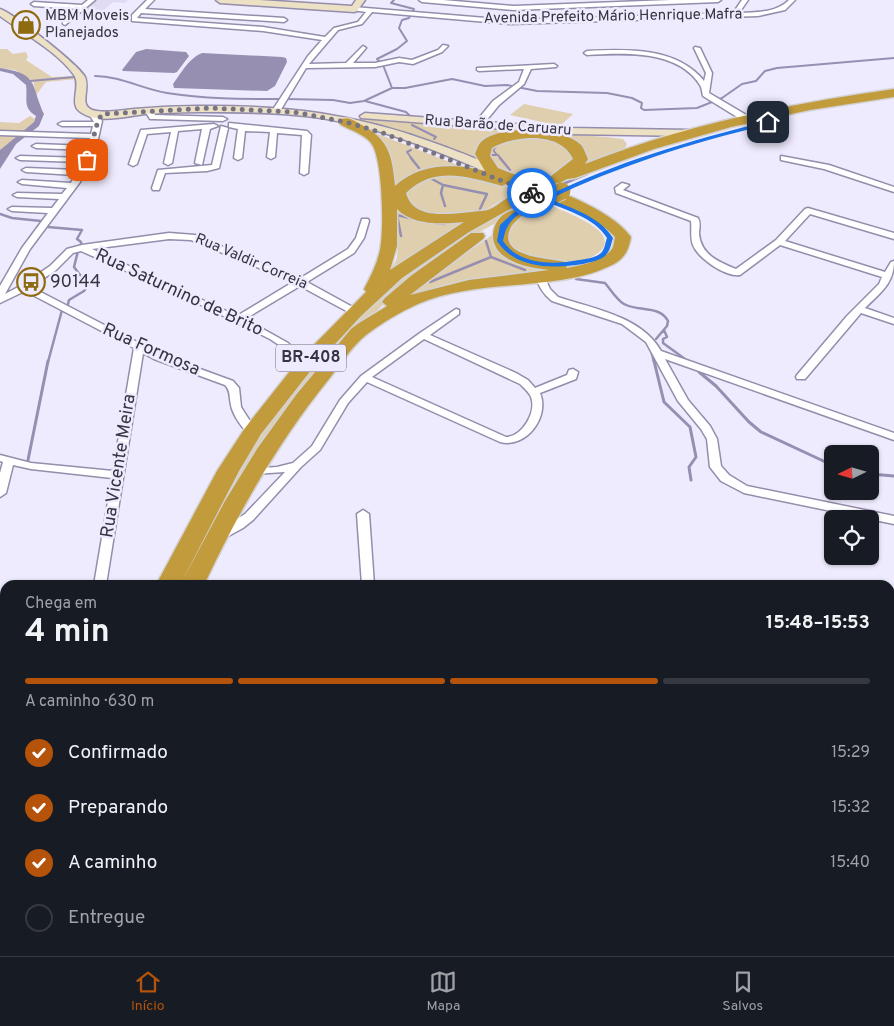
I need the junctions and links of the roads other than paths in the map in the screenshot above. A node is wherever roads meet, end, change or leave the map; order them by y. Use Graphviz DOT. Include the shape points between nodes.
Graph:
graph roads {
  1 [pos="92,0"];
  2 [pos="151,0"];
  3 [pos="220,0"];
  4 [pos="361,0"];
  5 [pos="422,0"];
  6 [pos="520,0"];
  7 [pos="718,0"];
  8 [pos="745,0"];
  9 [pos="792,0"];
  10 [pos="438,1"];
  11 [pos="34,4"];
  12 [pos="83,7"];
  13 [pos="523,7"];
  14 [pos="354,9"];
  15 [pos="140,10"];
  16 [pos="371,10"];
  17 [pos="0,12"];
  18 [pos="735,14"];
  19 [pos="705,16"];
  20 [pos="284,20"];
  21 [pos="531,22"];
  22 [pos="65,23"];
  23 [pos="327,39"];
  24 [pos="445,46"];
  25 [pos="363,48"];
  26 [pos="697,48"];
  27 [pos="587,53"];
  28 [pos="305,66"];
  29 [pos="347,66"];
  30 [pos="554,66"];
  31 [pos="528,68"];
  32 [pos="479,69"];
  33 [pos="706,86"];
  34 [pos="894,93"];
  35 [pos="894,100"];
  36 [pos="149,111"];
  37 [pos="276,111"];
  38 [pos="294,112"];
  39 [pos="306,114"];
  40 [pos="98,118"];
  41 [pos="744,118"];
  42 [pos="346,122"];
  43 [pos="62,124"];
  44 [pos="214,124"];
  45 [pos="478,125"];
  46 [pos="228,127"];
  47 [pos="242,128"];
  48 [pos="175,130"];
  49 [pos="274,130"];
  50 [pos="0,133"];
  51 [pos="690,133"];
  52 [pos="95,136"];
  53 [pos="36,146"];
  54 [pos="92,148"];
  55 [pos="271,157"];
  56 [pos="20,158"];
  57 [pos="238,158"];
  58 [pos="784,158"];
  59 [pos="87,160"];
  60 [pos="168,163"];
  61 [pos="199,163"];
  62 [pos="133,164"];
  63 [pos="26,170"];
  64 [pos="81,173"];
  65 [pos="304,173"];
  66 [pos="490,173"];
  67 [pos="22,182"];
  68 [pos="625,185"];
  69 [pos="73,186"];
  70 [pos="553,186"];
  71 [pos="156,188"];
  72 [pos="894,190"];
  73 [pos="17,195"];
  74 [pos="66,197"];
  75 [pos="531,199"];
  76 [pos="12,209"];
  77 [pos="55,211"];
  78 [pos="492,212"];
  79 [pos="515,214"];
  80 [pos="365,221"];
  81 [pos="894,236"];
  82 [pos="779,242"];
  83 [pos="82,248"];
  84 [pos="894,264"];
  85 [pos="540,276"];
  86 [pos="887,276"];
  87 [pos="299,282"];
  88 [pos="24,287"];
  89 [pos="0,294"];
  90 [pos="0,300"];
  91 [pos="360,308"];
  92 [pos="859,309"];
  93 [pos="456,312"];
  94 [pos="237,320"];
  95 [pos="894,321"];
  96 [pos="357,333"];
  97 [pos="423,335"];
  98 [pos="139,348"];
  99 [pos="658,353"];
  100 [pos="305,364"];
  101 [pos="573,372"];
  102 [pos="801,377"];
  103 [pos="365,378"];
  104 [pos="534,392"];
  105 [pos="252,432"];
  106 [pos="894,437"];
  107 [pos="4,459"];
  108 [pos="297,465"];
  109 [pos="252,471"];
  110 [pos="117,475"];
  111 [pos="0,493"];
  112 [pos="363,514"];
  113 [pos="894,520"];
  114 [pos="215,538"];
  115 [pos="101,580"];
  116 [pos="171,580"];
  117 [pos="194,580"];
  118 [pos="368,580"];
  1 -- 12 [label="street"];
  2 -- 15 [label="street"];
  3 -- 14 [label="street, Avenida Prefeito Mário Henrique Mafra"];
  4 -- 14 [label="street"];
  5 -- 10 [label="street"];
  6 -- 13 [label="street"];
  7 -- 13 [label="street"];
  7 -- 19 [label="street"];
  8 -- 18 [label="street"];
  9 -- 18 [label="street, Avenida Prefeito Mário Henrique Mafra" via="777,11"];
  10 -- 13 [label="street"];
  11 -- 12 [label="street"];
  12 -- 22 [label="street"];
  13 -- 21 [label="street"];
  14 -- 16 [label="street, Avenida Prefeito Mário Henrique Mafra"];
  15 -- 20 [label="street"];
  15 -- 23 [label="street" via="133,18 136,20 263,29"];
  16 -- 21 [label="street, Avenida Prefeito Mário Henrique Mafra" via="492,22"];
  16 -- 23 [label="street" via="363,22 339,28"];
  17 -- 40 [label="street" via="79,75 82,81 81,107"];
  18 -- 19 [label="street, Avenida Prefeito Mário Henrique Mafra"];
  19 -- 21 [label="street, Avenida Prefeito Mário Henrique Mafra"];
  23 -- 28 [label="street"];
  24 -- 29 [label="street" via="440,52 417,61"];
  25 -- 29 [label="street"];
  26 -- 33 [label="street" via="709,73"];
  27 -- 33 [label="street" via="623,52 671,60 696,73"];
  28 -- 29 [label="street"];
  28 -- 37 [label="street"];
  30 -- 31 [label="street"];
  31 -- 32 [label="street"];
  31 -- 45 [label="street" via="525,78 496,103"];
  33 -- 41 [label="street" via="705,92"];
  34 -- 41 [label="highway, BR-408"];
  35 -- 70 [label="highway, BR-408" via="714,136"];
  36 -- 37 [label="street, Rua Barão de Caruaru" via="210,108"];
  36 -- 40 [label="street, Rua Barão de Caruaru"];
  36 -- 44 [label="street" via="153,117 206,118"];
  37 -- 38 [label="street, Rua Barão de Caruaru"];
  38 -- 39 [label="street, Rua Barão de Caruaru"];
  38 -- 42 [label="street"];
  39 -- 45 [label="street, Rua Barão de Caruaru / BR-408"];
  39 -- 66 [label="street, Rua Barão de Caruaru" via="381,128 417,140"];
  40 -- 43 [label="street"];
  40 -- 52 [label="street"];
  41 -- 51 [label="highway, BR-408"];
  42 -- 66 [label="street"];
  42 -- 91 [label="highway" via="377,141 383,152 387,182 389,246 380,276"];
  44 -- 46 [label="street" via="233,121"];
  44 -- 48 [label="street"];
  44 -- 61 [label="street"];
  45 -- 51 [label="street, Rua Barão de Caruaru / BR-408" via="632,134"];
  46 -- 47 [label="street"];
  46 -- 71 [label="street" via="216,166 161,172"];
  47 -- 49 [label="street"];
  47 -- 57 [label="street"];
  48 -- 60 [label="street"];
  48 -- 62 [label="street" via="142,133"];
  49 -- 55 [label="street"];
  49 -- 65 [label="street" via="306,135"];
  50 -- 52 [label="street"];
  51 -- 70 [label="highway, BR-408" via="604,161"];
  52 -- 54 [label="street"];
  53 -- 54 [label="street"];
  54 -- 59 [label="street"];
  56 -- 59 [label="street"];
  58 -- 72 [label="street" via="826,167"];
  59 -- 64 [label="street"];
  63 -- 64 [label="street"];
  64 -- 69 [label="street"];
  66 -- 70 [label="highway" via="482,154 493,141 519,135 553,137 576,147 581,159"];
  66 -- 78 [label="highway" via="448,171 417,176 402,186 398,199 411,212 426,217 455,219"];
  66 -- 79 [label="highway" via="592,220 610,238 607,248 602,255 578,264 548,266 530,262 514,256 500,241 502,226"];
  66 -- 85 [label="highway" via="604,220 621,233 622,247 617,256 608,261 582,270"];
  67 -- 69 [label="street"];
  68 -- 82 [label="street" via="619,191 695,220 695,236 702,255 736,273"];
  69 -- 74 [label="street"];
  70 -- 75 [label="highway, BR-408, bridge"];
  73 -- 74 [label="street"];
  74 -- 77 [label="street"];
  75 -- 78 [label="highway, BR-408"];
  75 -- 79 [label="highway, BR-408"];
  76 -- 77 [label="street"];
  77 -- 89 [label="street" via="26,248"];
  78 -- 91 [label="highway, BR-408" via="430,249 396,274"];
  79 -- 96 [label="highway, BR-408" via="452,253"];
  80 -- 87 [label="street" via="351,251"];
  81 -- 82 [label="street" via="808,211"];
  82 -- 86 [label="street"];
  83 -- 87 [label="street, Rua Valdir Correia" via="152,238 192,237"];
  83 -- 88 [label="street, Rua Saturnino de Brito" via="70,250 53,268"];
  83 -- 94 [label="street, Rua Saturnino de Brito"];
  84 -- 86 [label="street"];
  85 -- 96 [label="highway" via="492,281 428,294 395,308"];
  85 -- 99 [label="street" via="549,295 626,322 650,340"];
  86 -- 92 [label="street" via="883,285"];
  87 -- 91 [label="street, Rua Valdir Correia"];
  87 -- 94 [label="street"];
  88 -- 90 [label="street, Rua Saturnino de Brito"];
  88 -- 98 [label="street, Rua Formosa"];
  91 -- 100 [label="highway, BR-408"];
  92 -- 95 [label="street"];
  92 -- 102 [label="street"];
  93 -- 97 [label="street"];
  94 -- 100 [label="street, Rua Saturnino de Brito" via="286,345"];
  96 -- 109 [label="highway, BR-408" via="298,404"];
  97 -- 103 [label="street"];
  97 -- 104 [label="street" via="512,375"];
  98 -- 105 [label="street, Rua Formosa" via="229,383 234,388 236,406"];
  98 -- 110 [label="street, Rua Vicente Meira"];
  99 -- 106 [label="street"];
  99 -- 113 [label="street" via="682,402 712,439 716,467 732,483 744,489"];
  100 -- 105 [label="highway, BR-408"];
  101 -- 104 [label="street" via="572,376"];
  103 -- 104 [label="street" via="508,441 518,438 533,423 537,400"];
  103 -- 108 [label="street" via="344,402 316,448"];
  105 -- 116 [label="highway, BR-408"];
  107 -- 110 [label="street" via="46,468"];
  107 -- 111 [label="street"];
  108 -- 109 [label="street"];
  108 -- 114 [label="street" via="244,521"];
  109 -- 114 [label="highway, BR-408"];
  110 -- 115 [label="street, Rua Vicente Meira"];
  112 -- 118 [label="street"];
  114 -- 117 [label="highway, BR-408"];
}
